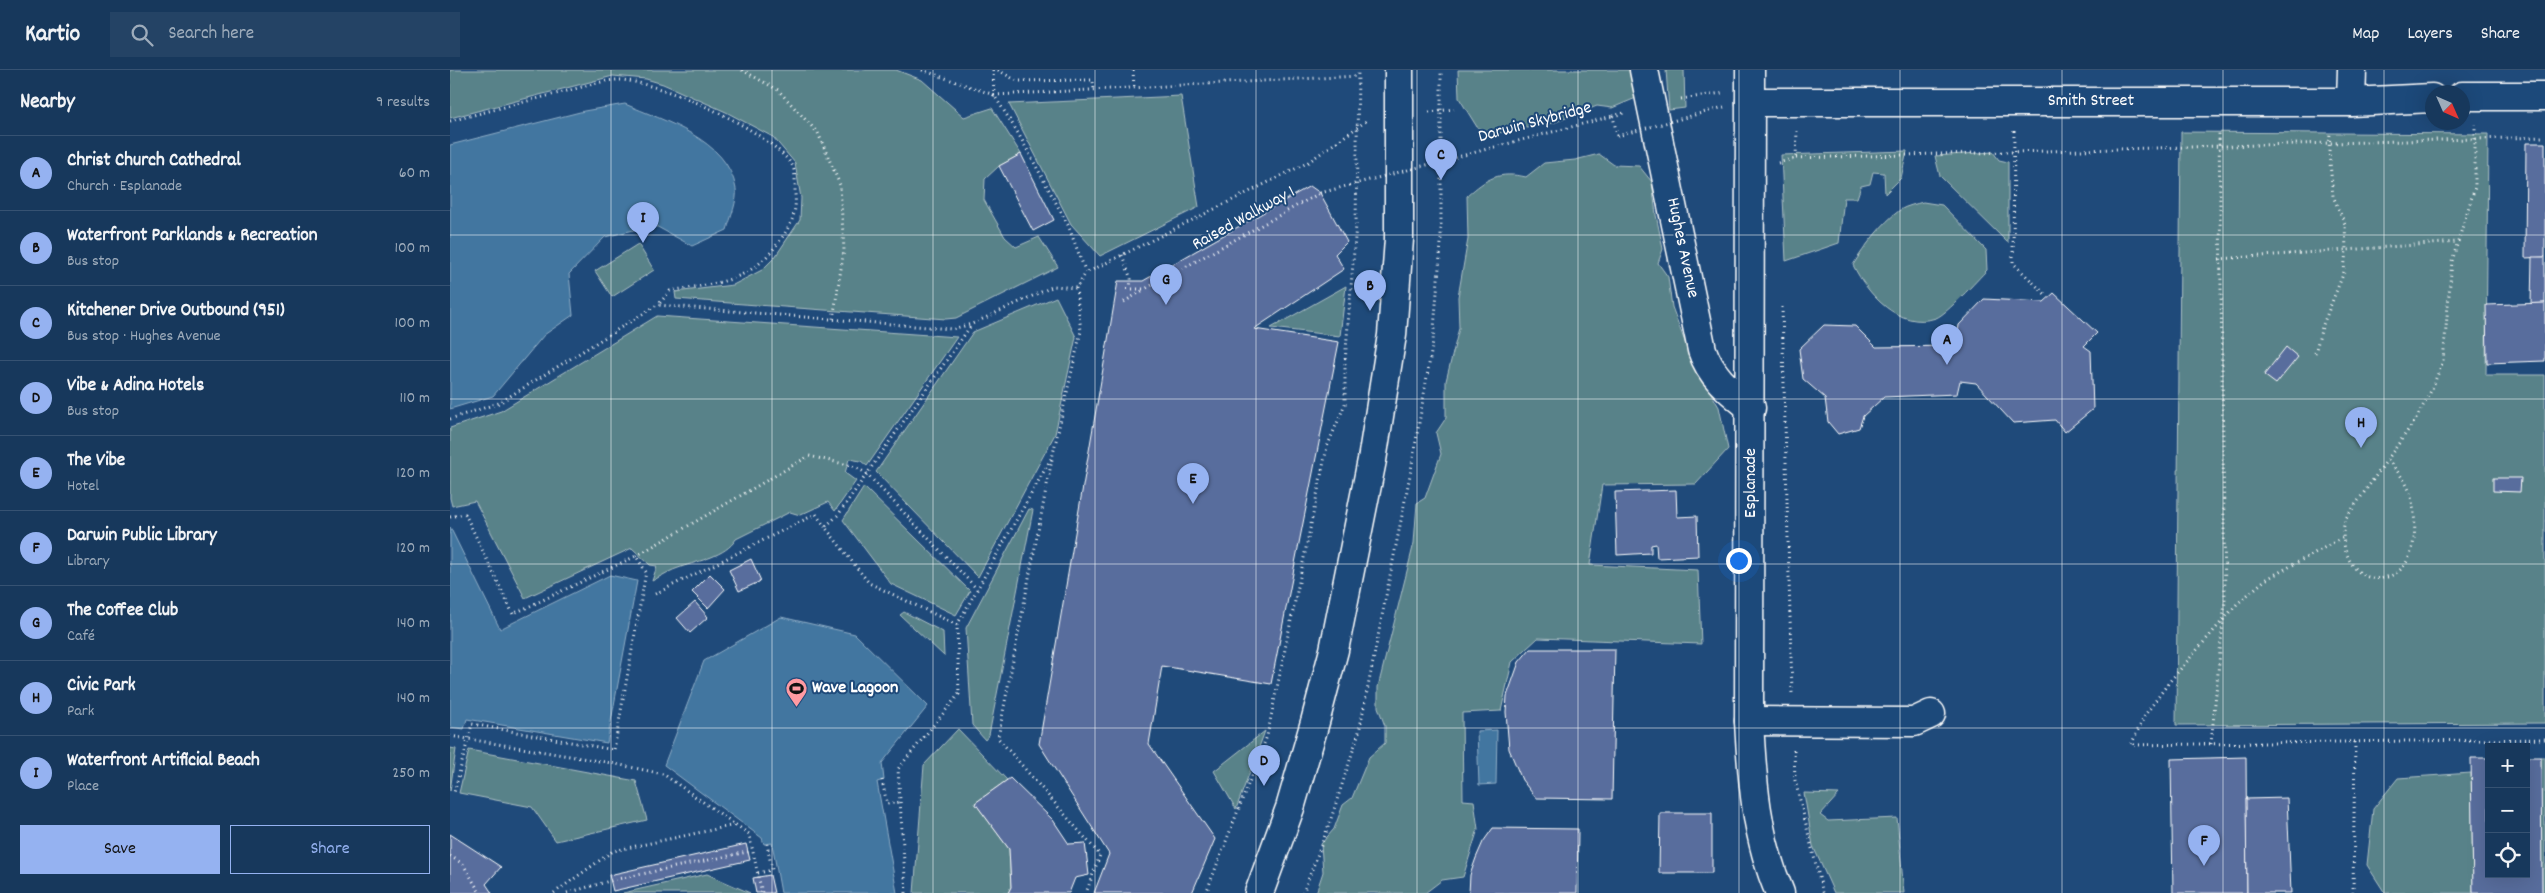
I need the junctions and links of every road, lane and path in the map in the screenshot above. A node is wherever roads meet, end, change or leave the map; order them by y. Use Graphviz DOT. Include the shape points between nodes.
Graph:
graph roads {
  1 [pos="742,70"];
  2 [pos="922,70"];
  3 [pos="993,70"];
  4 [pos="998,70"];
  5 [pos="1133,70"];
  6 [pos="1358,70"];
  7 [pos="1400,70"];
  8 [pos="1644,70"];
  9 [pos="1750,70"];
  10 [pos="2352,70"];
  11 [pos="1358,76"];
  12 [pos="1134,88"];
  13 [pos="1094,90"];
  14 [pos="1724,92"];
  15 [pos="994,95"];
  16 [pos="2470,96"];
  17 [pos="2545,96"];
  18 [pos="2425,98"];
  19 [pos="1674,100"];
  20 [pos="2014,101"];
  21 [pos="2218,101"];
  22 [pos="2342,101"];
  23 [pos="1750,102"];
  24 [pos="1724,108"];
  25 [pos="1454,109"];
  26 [pos="2470,111"];
  27 [pos="1423,112"];
  28 [pos="450,121"];
  29 [pos="1356,128"];
  30 [pos="2545,137"];
  31 [pos="1796,158"];
  32 [pos="1778,164"];
  33 [pos="1778,173"];
  34 [pos="1320,193"];
  35 [pos="2458,242"];
  36 [pos="2346,250"];
  37 [pos="1122,255"];
  38 [pos="2220,259"];
  39 [pos="1086,273"];
  40 [pos="1076,288"];
  41 [pos="1145,289"];
  42 [pos="2047,296"];
  43 [pos="1124,302"];
  44 [pos="1782,303"];
  45 [pos="657,305"];
  46 [pos="833,319"];
  47 [pos="972,324"];
  48 [pos="2315,353"];
  49 [pos="1751,408"];
  50 [pos="450,419"];
  51 [pos="1053,454"];
  52 [pos="2388,460"];
  53 [pos="866,473"];
  54 [pos="450,517"];
  55 [pos="825,527"];
  56 [pos="2342,538"];
  57 [pos="636,556"];
  58 [pos="978,588"];
  59 [pos="655,594"];
  60 [pos="2224,621"];
  61 [pos="957,625"];
  62 [pos="1793,701"];
  63 [pos="1931,714"];
  64 [pos="1749,721"];
  65 [pos="450,736"];
  66 [pos="467,738"];
  67 [pos="2545,739"];
  68 [pos="1794,740"];
  69 [pos="2356,742"];
  70 [pos="2211,744"];
  71 [pos="882,780"];
  72 [pos="454,793"];
  73 [pos="900,802"];
  74 [pos="735,824"];
  75 [pos="767,844"];
  76 [pos="752,851"];
  77 [pos="450,856"];
  78 [pos="758,873"];
  79 [pos="480,893"];
  80 [pos="554,893"];
  81 [pos="568,893"];
  82 [pos="762,893"];
  83 [pos="906,893"];
  84 [pos="1086,893"];
  85 [pos="1206,893"];
  86 [pos="1258,893"];
  87 [pos="1780,893"];
  88 [pos="1823,893"];
  89 [pos="2353,893"];
  1 -- 46 [label="path" via="778,90 818,133 840,185 844,250"];
  2 -- 15 [label="path"];
  3 -- 15 [label="path"];
  4 -- 13 [label="path" via="1017,81 1093,80"];
  5 -- 12 [label="path"];
  6 -- 11 [label="path"];
  7 -- 86 [label="street" via="1399,239 1392,335 1372,460 1334,650 1290,808"];
  8 -- 49 [label="street, Hughes Avenue" via="1702,350 1719,381"];
  9 -- 23 [label="street, Esplanade"];
  10 -- 22 [label="street"];
  11 -- 12 [label="path"];
  11 -- 29 [label="path"];
  12 -- 13 [label="path"];
  13 -- 15 [label="path"];
  14 -- 19 [label="path"];
  15 -- 39 [label="path" via="1068,225"];
  16 -- 17 [label="street"];
  18 -- 22 [label="street, Smith Street"];
  20 -- 21 [label="street, Smith Street"];
  20 -- 23 [label="street, Smith Street"];
  20 -- 42 [label="path" via="2013,263"];
  21 -- 22 [label="street, Smith Street"];
  21 -- 38 [label="path"];
  22 -- 36 [label="path" via="2329,151 2333,196 2345,224"];
  23 -- 49 [label="street, Esplanade"];
  24 -- 34 [label="path, Darwin Skybridge, bridge" via="1618,136 1613,116"];
  25 -- 27 [label="path"];
  26 -- 35 [label="path" via="2475,187"];
  28 -- 45 [label="path" via="621,80 662,89 724,116 770,143 793,166 796,201 793,222 771,254 759,266 732,280 670,291"];
  29 -- 37 [label="path" via="1307,163"];
  29 -- 85 [label="path" via="1356,225 1345,362 1345,404 1327,447 1267,736"];
  30 -- 31 [label="path"];
  32 -- 33 [label="path"];
  34 -- 41 [label="path, Raised Walkway 1"];
  35 -- 36 [label="path"];
  35 -- 52 [label="path" via="2452,261 2443,361 2416,419"];
  36 -- 38 [label="path"];
  36 -- 48 [label="path" via="2344,272"];
  37 -- 39 [label="path"];
  37 -- 41 [label="path, Raised Walkway 1" via="1132,279 1131,288 1127,289"];
  38 -- 60 [label="path"];
  39 -- 40 [label="path"];
  40 -- 47 [label="path" via="1054,286"];
  40 -- 51 [label="path" via="1081,330"];
  41 -- 43 [label="path"];
  44 -- 62 [label="path"];
  45 -- 46 [label="path"];
  45 -- 50 [label="path" via="499,403"];
  46 -- 47 [label="path" via="952,329"];
  47 -- 53 [label="path"];
  49 -- 64 [label="street, Esplanade"];
  51 -- 58 [label="path"];
  51 -- 84 [label="path" via="998,738 1100,855"];
  52 -- 56 [label="path" via="2346,518"];
  52 -- 56 [label="path" via="2408,488 2413,505 2414,537 2405,564 2389,577 2362,574 2349,560"];
  53 -- 55 [label="path" via="838,515"];
  53 -- 57 [label="path" via="853,466 809,456"];
  53 -- 58 [label="path"];
  54 -- 57 [label="path" via="465,514 513,614"];
  55 -- 59 [label="path" via="816,514"];
  55 -- 61 [label="path" via="870,583"];
  56 -- 60 [label="path" via="2265,580 2237,604"];
  57 -- 66 [label="path" via="646,572 614,750 472,724"];
  58 -- 61 [label="path"];
  60 -- 70 [label="path"];
  60 -- 70 [label="path" via="2186,662 2145,715 2131,745"];
  61 -- 73 [label="path" via="960,694 898,769"];
  63 -- 64 [label="street" via="1914,722"];
  64 -- 87 [label="street, Esplanade" via="1752,782 1758,817 1764,849"];
  65 -- 66 [label="path"];
  66 -- 72 [label="path"];
  66 -- 74 [label="path" via="664,774"];
  67 -- 69 [label="path"];
  68 -- 88 [label="path" via="1795,780"];
  69 -- 70 [label="path"];
  69 -- 89 [label="path"];
  71 -- 73 [label="path" via="887,804"];
  73 -- 83 [label="path"];
  74 -- 76 [label="path" via="749,834"];
  74 -- 80 [label="path" via="613,851"];
  75 -- 78 [label="path" via="772,870"];
  76 -- 78 [label="path"];
  76 -- 81 [label="path"];
  77 -- 79 [label="path" via="463,864"];
  78 -- 82 [label="path"];
}
